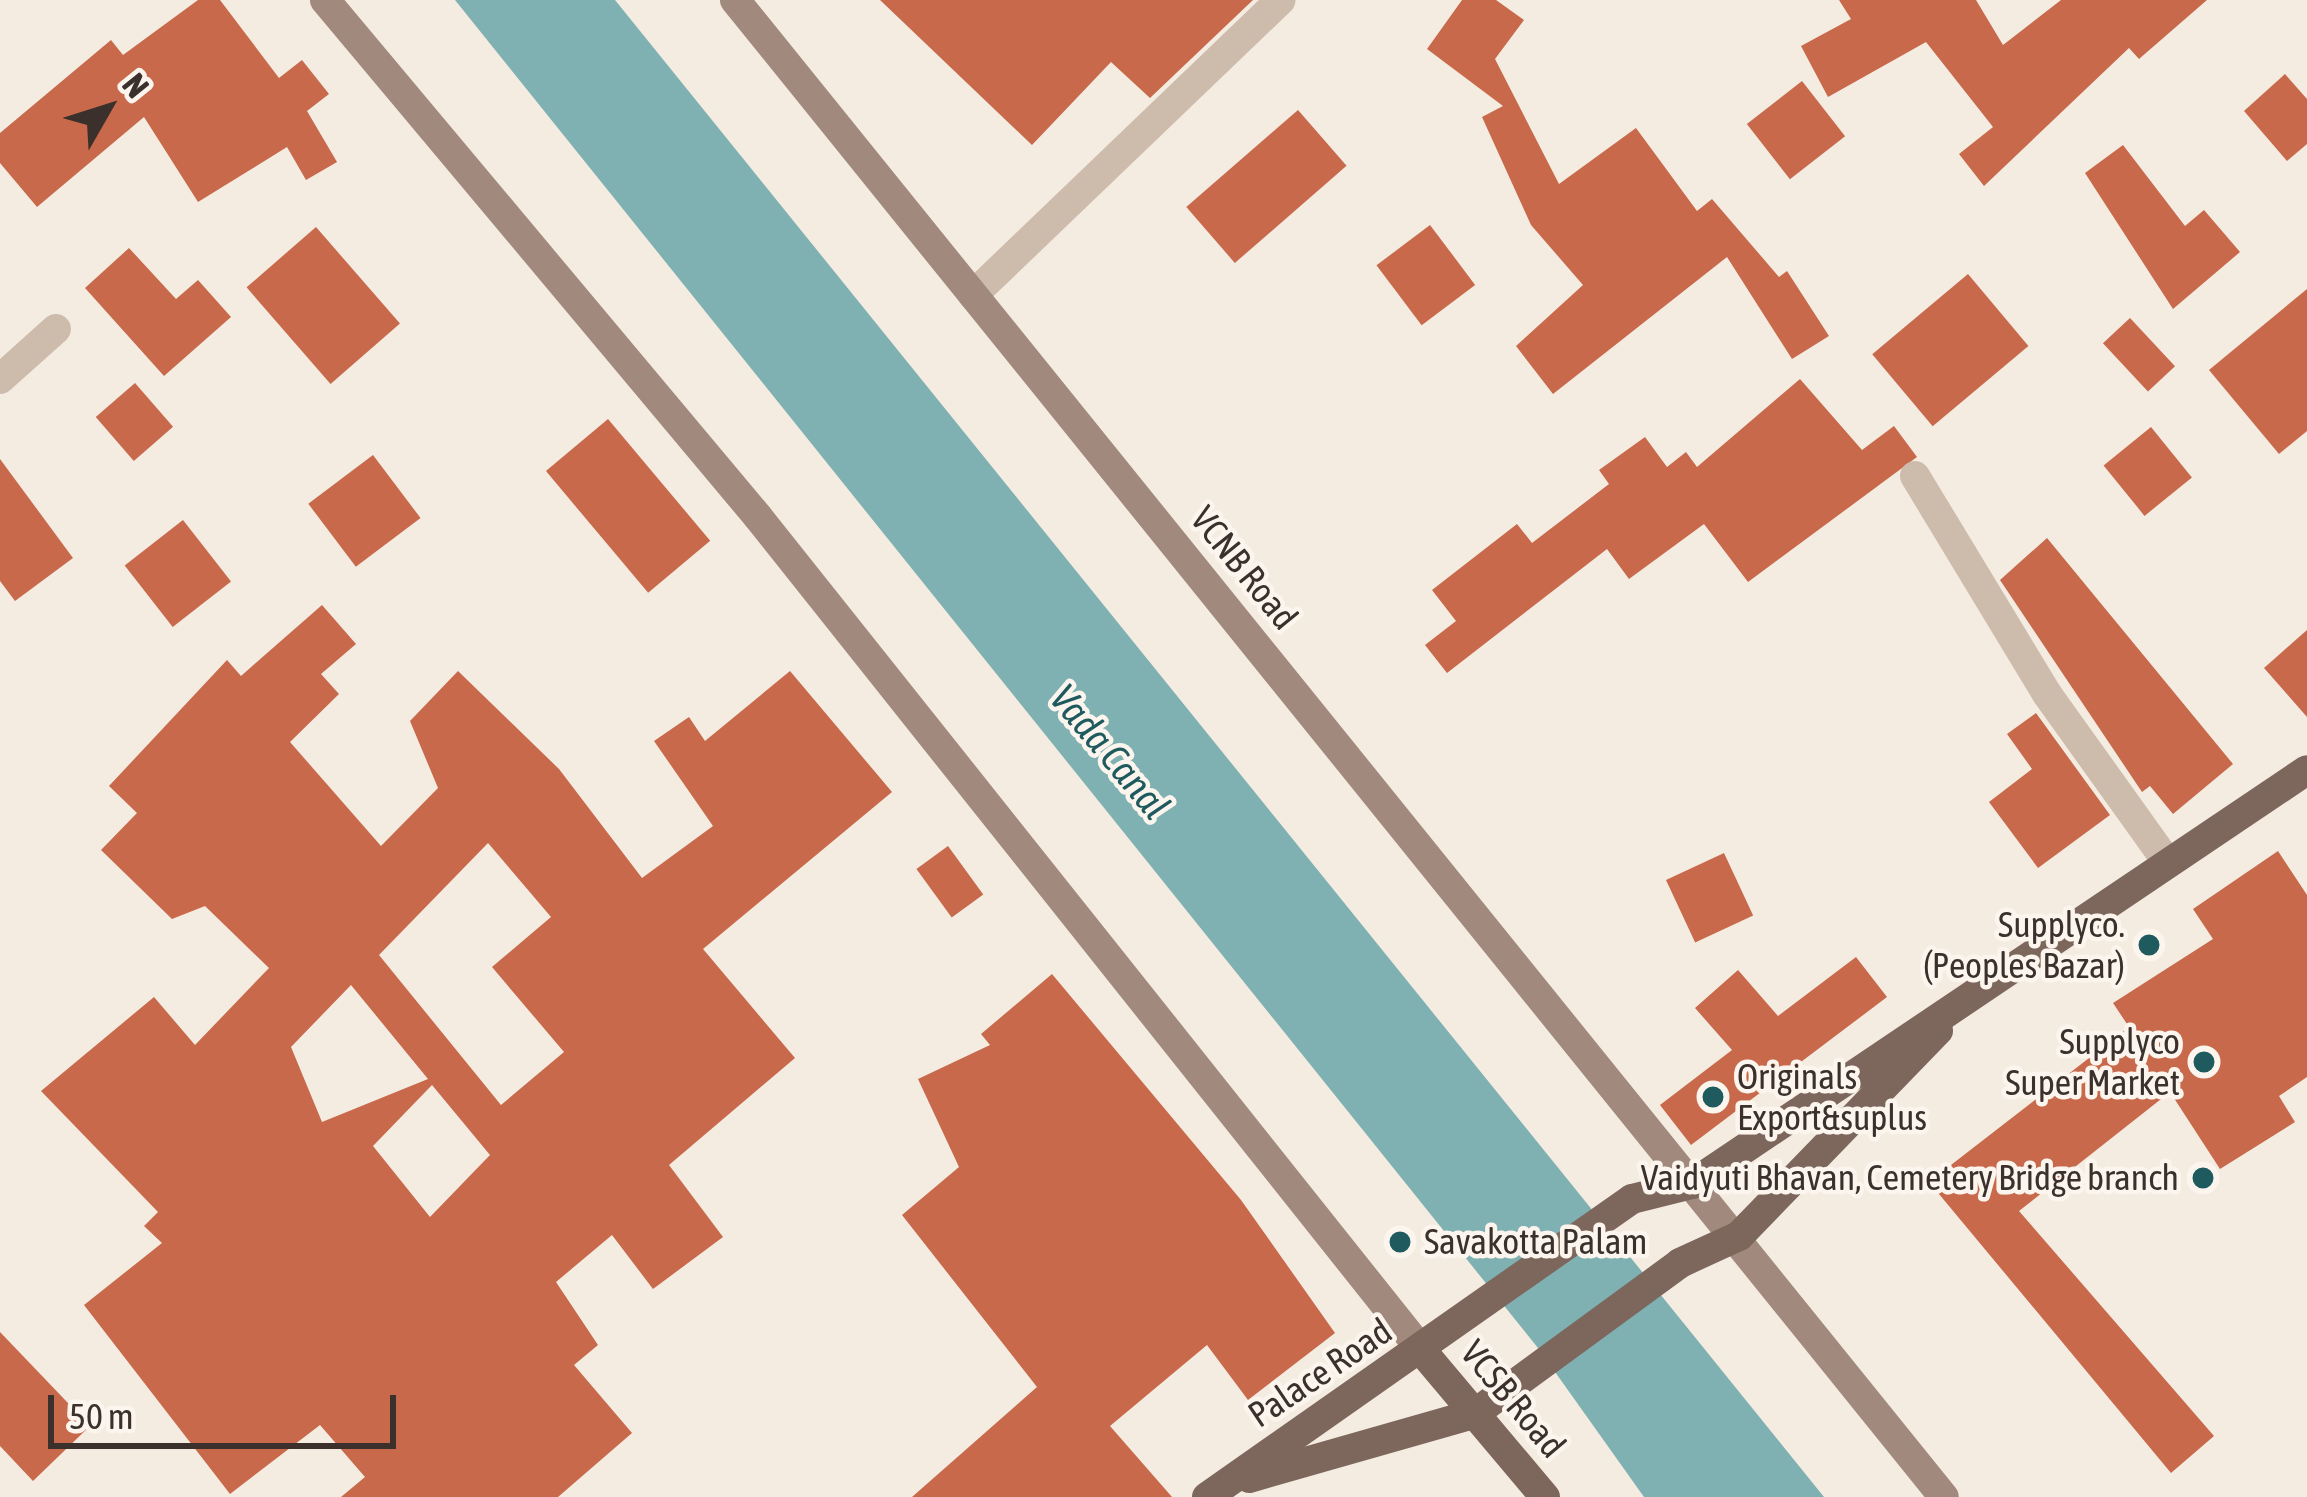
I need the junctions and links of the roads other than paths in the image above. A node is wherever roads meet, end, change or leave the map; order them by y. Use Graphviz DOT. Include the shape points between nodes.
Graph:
graph roads {
  1 [pos="325,0"];
  2 [pos="735,0"];
  3 [pos="1281,0"];
  4 [pos="974,296"];
  5 [pos="56,329"];
  6 [pos="0,379"];
  7 [pos="1915,476"];
  8 [pos="2307,770"];
  9 [pos="2166,860"];
  10 [pos="1984,984"];
  11 [pos="1692,1184"];
  12 [pos="1739,1236"];
  13 [pos="1422,1352"];
  14 [pos="1474,1414"];
  15 [pos="1214,1491"];
  16 [pos="1545,1497"];
  17 [pos="1944,1497"];
  1 -- 13 [label="main road" via="758,517"];
  2 -- 4 [label="main road, VCNB Road"];
  3 -- 4 [label="street"];
  4 -- 11 [label="main road, VCNB Road"];
  5 -- 6 [label="street"];
  7 -- 9 [label="street" via="2047,694"];
  8 -- 9 [label="main road"];
  9 -- 10 [label="main road"];
  10 -- 11 [label="main road"];
  10 -- 12 [label="main road"];
  11 -- 12 [label="main road, VCNB Road"];
  11 -- 13 [label="main road, Palace Road" via="1631,1199"];
  12 -- 14 [label="main road" via="1680,1263"];
  12 -- 17 [label="main road, VCNB Road"];
  13 -- 14 [label="main road, VCSB Road"];
  13 -- 15 [label="main road, Palace Road"];
  14 -- 15 [label="main road"];
  14 -- 16 [label="main road, VCSB Road"];
}
